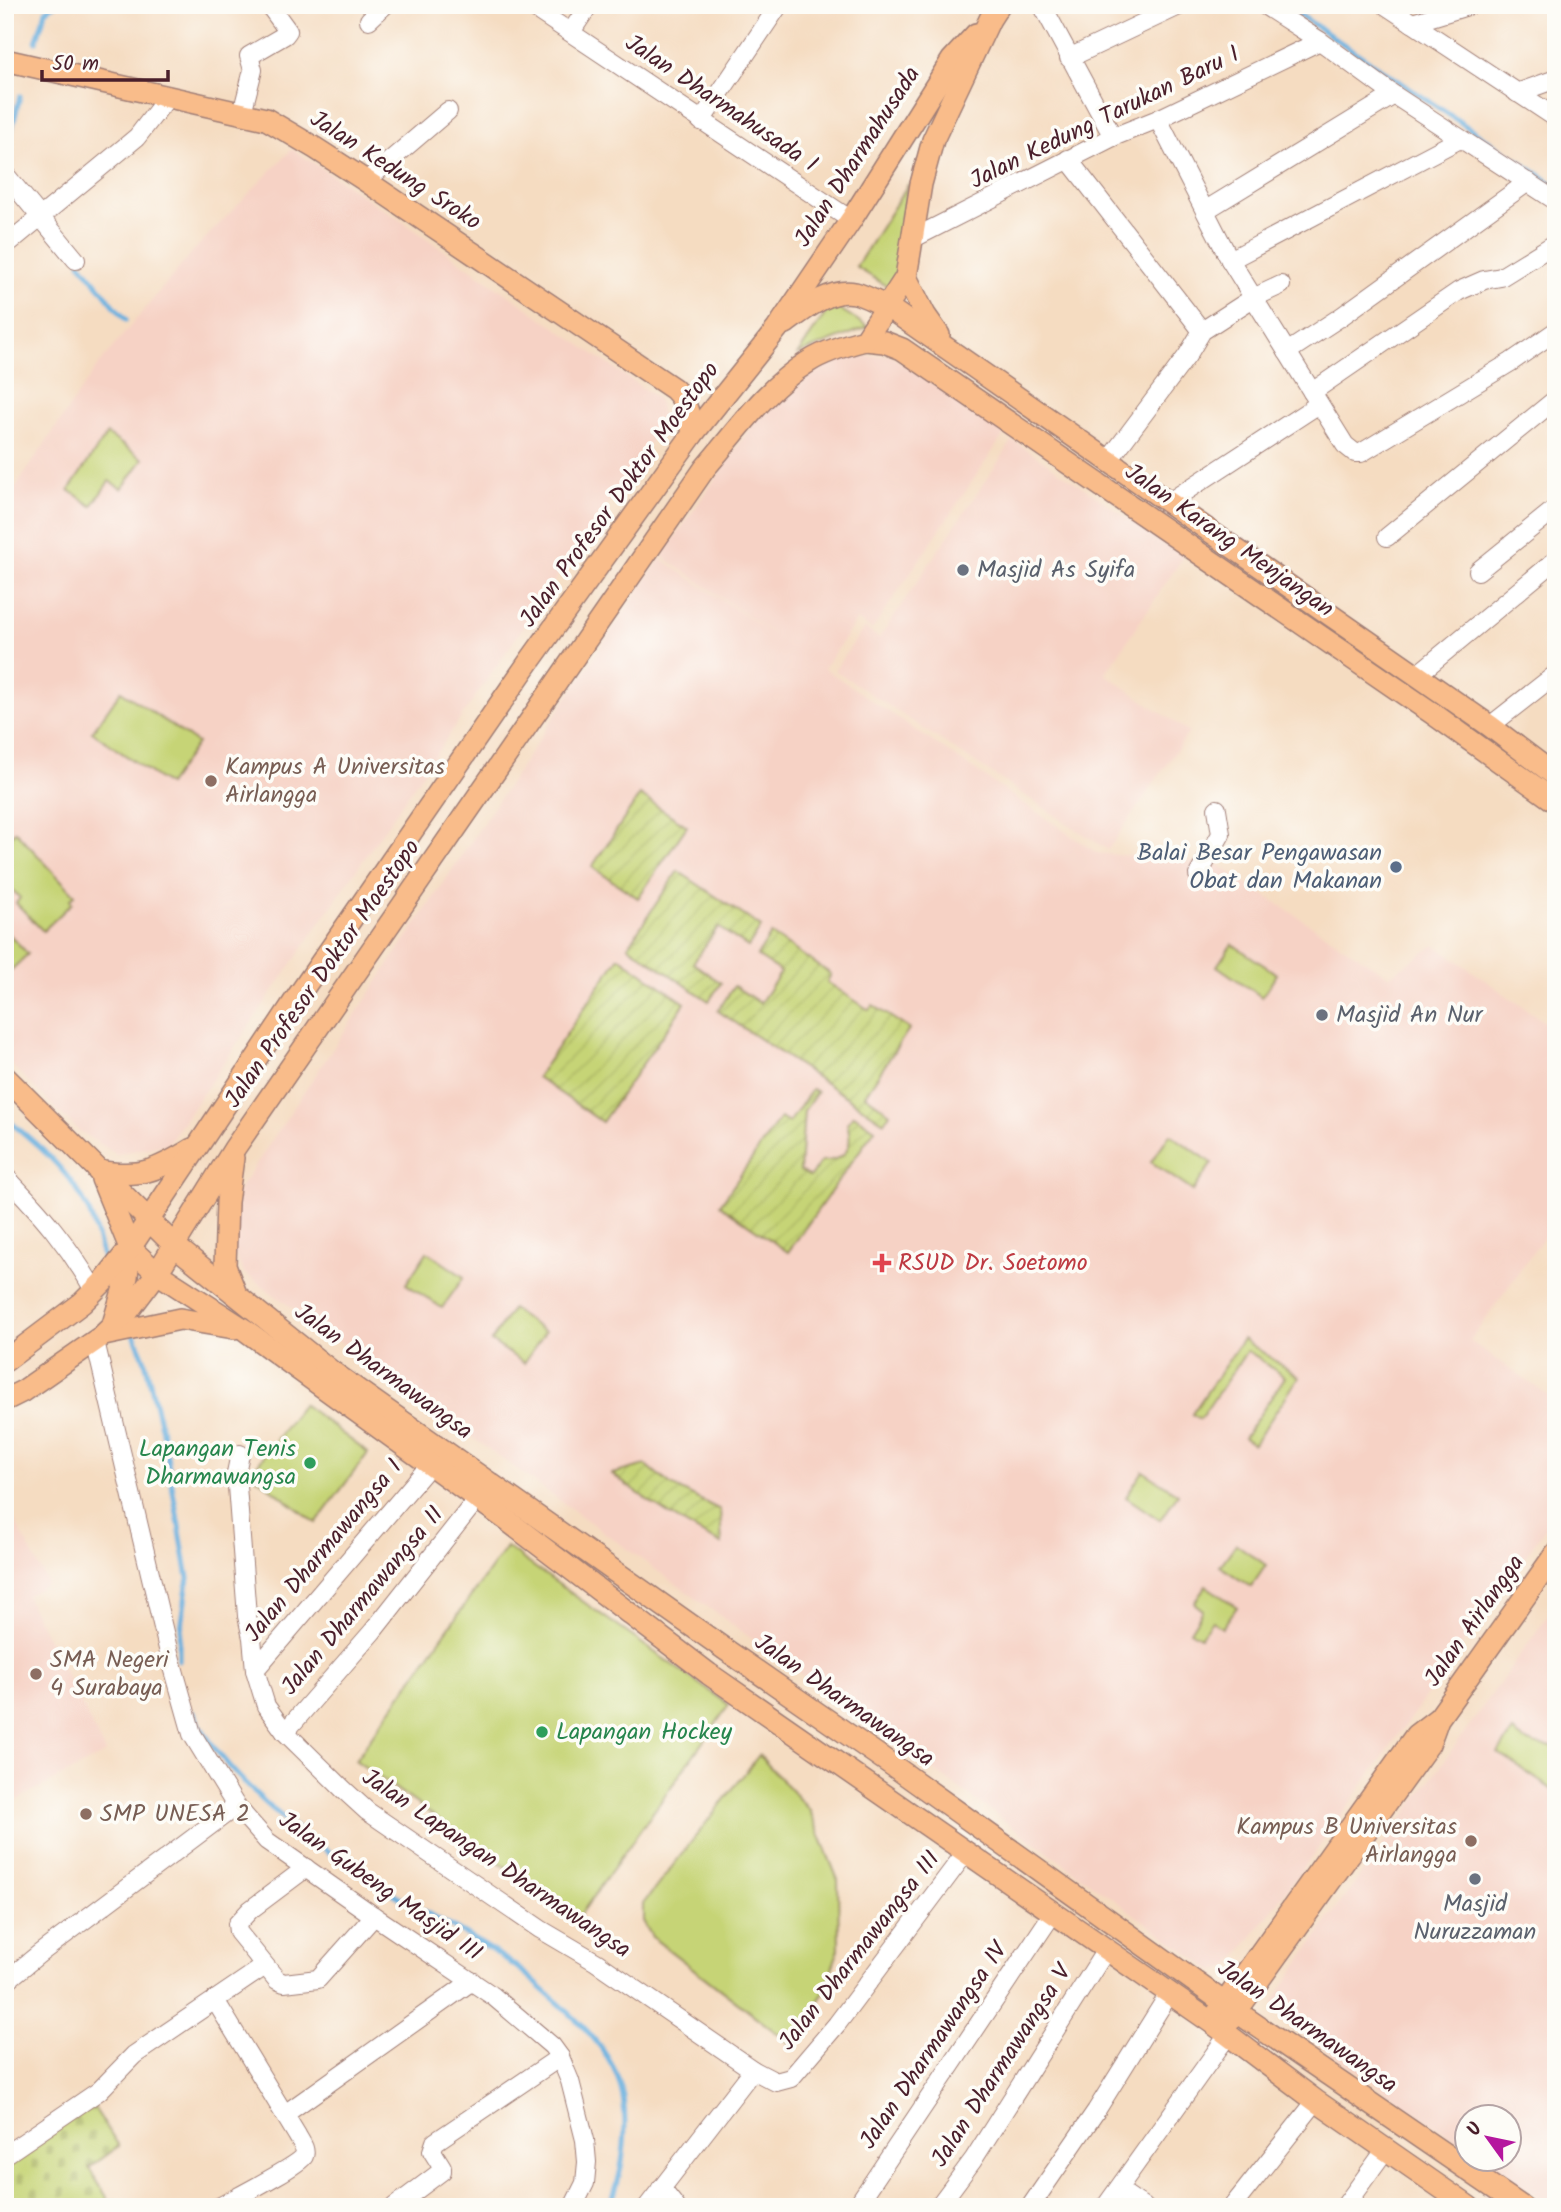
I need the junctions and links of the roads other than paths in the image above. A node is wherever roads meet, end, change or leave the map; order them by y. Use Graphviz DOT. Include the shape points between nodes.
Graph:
graph roads {
  1 [pos="269,5"];
  2 [pos="385,5"];
  3 [pos="529,5"];
  4 [pos="589,5"];
  5 [pos="779,5"];
  6 [pos="1181,5"];
  7 [pos="1265,5"];
  8 [pos="1385,5"];
  9 [pos="1471,5"];
  10 [pos="1044,6"];
  11 [pos="995,12"];
  12 [pos="369,20"];
  13 [pos="1412,23"];
  14 [pos="571,33"];
  15 [pos="1320,41"];
  16 [pos="1069,58"];
  17 [pos="5,60"];
  18 [pos="1556,79"];
  19 [pos="1517,93"];
  20 [pos="1394,95"];
  21 [pos="167,98"];
  22 [pos="447,111"];
  23 [pos="242,113"];
  24 [pos="1556,118"];
  25 [pos="1158,119"];
  26 [pos="701,121"];
  27 [pos="1113,137"];
  28 [pos="1460,139"];
  29 [pos="1068,159"];
  30 [pos="5,174"];
  31 [pos="366,181"];
  32 [pos="1528,182"];
  33 [pos="1556,201"];
  34 [pos="1206,210"];
  35 [pos="43,215"];
  36 [pos="851,220"];
  37 [pos="912,239"];
  38 [pos="1556,243"];
  39 [pos="5,246"];
  40 [pos="76,260"];
  41 [pos="1230,260"];
  42 [pos="906,276"];
  43 [pos="1281,285"];
  44 [pos="1254,298"];
  45 [pos="886,306"];
  46 [pos="777,329"];
  47 [pos="1202,331"];
  48 [pos="1556,331"];
  49 [pos="865,340"];
  50 [pos="949,349"];
  51 [pos="1287,352"];
  52 [pos="1315,398"];
  53 [pos="1556,399"];
  54 [pos="693,434"];
  55 [pos="1109,460"];
  56 [pos="1169,502"];
  57 [pos="1556,509"];
  58 [pos="1387,537"];
  59 [pos="1556,561"];
  60 [pos="1478,571"];
  61 [pos="1556,674"];
  62 [pos="1417,675"];
  63 [pos="1490,726"];
  64 [pos="1540,773"];
  65 [pos="1556,802"];
  66 [pos="1217,809"];
  67 [pos="1198,875"];
  68 [pos="5,1077"];
  69 [pos="197,1146"];
  70 [pos="234,1149"];
  71 [pos="98,1171"];
  72 [pos="5,1176"];
  73 [pos="148,1221"];
  74 [pos="174,1246"];
  75 [pos="130,1248"];
  76 [pos="158,1273"];
  77 [pos="110,1278"];
  78 [pos="236,1294"];
  79 [pos="119,1324"];
  80 [pos="246,1331"];
  81 [pos="5,1361"];
  82 [pos="5,1400"];
  83 [pos="240,1454"];
  84 [pos="430,1465"];
  85 [pos="477,1499"];
  86 [pos="1556,1553"];
  87 [pos="726,1650"];
  88 [pos="255,1670"];
  89 [pos="709,1674"];
  90 [pos="285,1732"];
  91 [pos="928,1792"];
  92 [pos="236,1806"];
  93 [pos="912,1814"];
  94 [pos="966,1852"];
  95 [pos="306,1868"];
  96 [pos="1053,1913"];
  97 [pos="374,1916"];
  98 [pos="1106,1950"];
  99 [pos="265,1966"];
  100 [pos="472,1981"];
  101 [pos="5,1982"];
  102 [pos="1169,1994"];
  103 [pos="215,2000"];
  104 [pos="1231,2008"];
  105 [pos="1221,2029"];
  106 [pos="560,2057"];
  107 [pos="753,2070"];
  108 [pos="1316,2101"];
  109 [pos="285,2114"];
  110 [pos="1386,2149"];
  111 [pos="5,2155"];
  112 [pos="661,2188"];
  113 [pos="1495,2188"];
  114 [pos="1119,2190"];
  115 [pos="219,2207"];
  116 [pos="394,2207"];
  117 [pos="573,2207"];
  118 [pos="647,2207"];
  119 [pos="676,2207"];
  120 [pos="856,2207"];
  121 [pos="938,2207"];
  122 [pos="1030,2207"];
  123 [pos="1105,2207"];
  124 [pos="1144,2207"];
  125 [pos="1232,2207"];
  126 [pos="1344,2207"];
  127 [pos="1469,2207"];
  128 [pos="1482,2207"];
  129 [pos="1522,2207"];
  1 -- 23 [label="street" via="288,31 249,56 253,70"];
  2 -- 12 [label="street"];
  3 -- 14 [label="street, Jalan Dharmahusada I"];
  4 -- 14 [label="street"];
  5 -- 26 [label="street"];
  6 -- 16 [label="street"];
  7 -- 15 [label="street"];
  8 -- 13 [label="street"];
  9 -- 13 [label="street"];
  10 -- 16 [label="street"];
  11 -- 36 [label="main road, Jalan Dharmahusada" via="952,60"];
  11 -- 37 [label="main road, Jalan Dharmahusada" via="933,140"];
  13 -- 19 [label="street"];
  14 -- 26 [label="street, Jalan Dharmahusada I"];
  15 -- 20 [label="street"];
  15 -- 25 [label="street, Jalan Kedung Tarukan Baru I"];
  16 -- 27 [label="street"];
  17 -- 21 [label="main road, Jalan Kedung Sroko"];
  18 -- 19 [label="street"];
  19 -- 24 [label="street"];
  20 -- 28 [label="street"];
  20 -- 34 [label="street"];
  21 -- 23 [label="main road, Jalan Kedung Sroko"];
  21 -- 35 [label="street" via="137,137"];
  22 -- 31 [label="street"];
  23 -- 31 [label="main road, Jalan Kedung Sroko" via="266,119"];
  25 -- 27 [label="street, Jalan Kedung Tarukan Baru I"];
  25 -- 34 [label="street"];
  26 -- 36 [label="street, Jalan Dharmahusada I"];
  27 -- 29 [label="street, Jalan Kedung Tarukan Baru I"];
  28 -- 32 [label="street"];
  28 -- 41 [label="street"];
  29 -- 37 [label="street, Jalan Kedung Tarukan Baru I"];
  29 -- 47 [label="street"];
  30 -- 35 [label="street"];
  31 -- 54 [label="main road, Jalan Kedung Sroko" via="674,388 687,406"];
  32 -- 33 [label="street"];
  32 -- 51 [label="street"];
  34 -- 41 [label="street"];
  35 -- 39 [label="street"];
  35 -- 40 [label="street"];
  36 -- 46 [label="main road, Jalan Dharmahusada"];
  37 -- 42 [label="main road, Jalan Dharmahusada"];
  38 -- 52 [label="street" via="1501,277 1459,291"];
  41 -- 44 [label="street"];
  42 -- 45 [label="main road"];
  42 -- 50 [label="main road"];
  43 -- 44 [label="street"];
  44 -- 47 [label="street"];
  44 -- 51 [label="street"];
  45 -- 46 [label="main road, Jalan Karang Menjangan" via="855,293 841,293 828,296"];
  45 -- 49 [label="main road"];
  45 -- 50 [label="main road, Jalan Karang Menjangan"];
  46 -- 54 [label="main road, Jalan Profesor Doktor Moestopo"];
  47 -- 55 [label="street"];
  48 -- 52 [label="street" via="1361,453 1349,450"];
  49 -- 64 [label="main road, Jalan Karang Menjangan" via="902,349 1432,713"];
  49 -- 70 [label="main road, Jalan Profesor Doktor Moestopo" via="809,361 772,390 705,468"];
  50 -- 55 [label="main road, Jalan Karang Menjangan"];
  51 -- 52 [label="street"];
  52 -- 56 [label="street"];
  53 -- 58 [label="street"];
  54 -- 69 [label="main road, Jalan Profesor Doktor Moestopo" via="529,662"];
  55 -- 56 [label="main road, Jalan Karang Menjangan"];
  56 -- 62 [label="main road, Jalan Karang Menjangan"];
  57 -- 60 [label="street"];
  59 -- 62 [label="street"];
  61 -- 63 [label="street"];
  62 -- 63 [label="main road, Jalan Karang Menjangan"];
  63 -- 64 [label="main road, Jalan Karang Menjangan"];
  64 -- 65 [label="main road, Jalan Karang Menjangan"];
  66 -- 67 [label="street" via="1221,834"];
  68 -- 71 [label="main road, Jalan Dharmawangsa"];
  69 -- 71 [label="main road" via="149,1171"];
  69 -- 73 [label="main road, Jalan Profesor Doktor Moestopo"];
  70 -- 74 [label="main road, Jalan Profesor Doktor Moestopo"];
  70 -- 78 [label="main road" via="225,1266"];
  71 -- 73 [label="main road, Jalan Dharmawangsa"];
  71 -- 75 [label="main road"];
  72 -- 77 [label="street" via="65,1243"];
  73 -- 74 [label="main road, Jalan Dharmawangsa"];
  73 -- 75 [label="main road, Jalan Profesor Doktor Moestopo"];
  74 -- 76 [label="main road, Jalan Profesor Doktor Moestopo"];
  74 -- 78 [label="main road, Jalan Dharmawangsa"];
  75 -- 76 [label="main road, Jalan Dharmawangsa"];
  75 -- 77 [label="main road, Jalan Profesor Doktor Moestopo"];
  76 -- 79 [label="main road, Jalan Profesor Doktor Moestopo"];
  76 -- 80 [label="main road, Jalan Dharmawangsa"];
  77 -- 79 [label="main road"];
  77 -- 81 [label="main road, Jalan Profesor Doktor Moestopo"];
  78 -- 87 [label="main road, Jalan Dharmawangsa" via="331,1371"];
  79 -- 80 [label="main road" via="180,1319"];
  79 -- 82 [label="main road, Jalan Profesor Doktor Moestopo"];
  79 -- 92 [label="street, Jalan Gubeng Masjid III" via="168,1649 192,1734"];
  80 -- 84 [label="main road, Jalan Dharmawangsa"];
  83 -- 88 [label="street, Jalan Lapangan Dharmawangsa" via="236,1473"];
  84 -- 85 [label="main road, Jalan Dharmawangsa"];
  84 -- 88 [label="street, Jalan Dharmawangsa I"];
  85 -- 89 [label="main road, Jalan Dharmawangsa"];
  85 -- 90 [label="street, Jalan Dharmawangsa II" via="373,1631"];
  86 -- 104 [label="main road, Jalan Airlangga" via="1438,1719 1429,1744"];
  87 -- 89 [label="main road"];
  87 -- 91 [label="main road, Jalan Dharmawangsa"];
  88 -- 90 [label="street, Jalan Lapangan Dharmawangsa" via="266,1706"];
  89 -- 93 [label="main road, Jalan Dharmawangsa"];
  90 -- 107 [label="street, Jalan Lapangan Dharmawangsa" via="367,1811"];
  91 -- 93 [label="main road"];
  91 -- 104 [label="main road, Jalan Dharmawangsa"];
  92 -- 95 [label="street, Jalan Gubeng Masjid III" via="267,1841"];
  92 -- 101 [label="street"];
  93 -- 94 [label="main road, Jalan Dharmawangsa"];
  94 -- 96 [label="main road, Jalan Dharmawangsa"];
  94 -- 107 [label="street, Jalan Dharmawangsa III" via="791,2078 776,2082"];
  95 -- 97 [label="street, Jalan Gubeng Masjid III"];
  95 -- 99 [label="street" via="237,1924 238,1932"];
  96 -- 98 [label="main road, Jalan Dharmawangsa"];
  96 -- 120 [label="street, Jalan Dharmawangsa IV"];
  97 -- 99 [label="street" via="315,1980 284,1983"];
  97 -- 100 [label="street, Jalan Gubeng Masjid III"];
  98 -- 102 [label="main road, Jalan Dharmawangsa"];
  98 -- 121 [label="street, Jalan Dharmawangsa V" via="973,2160"];
  99 -- 103 [label="street"];
  100 -- 106 [label="street, Jalan Gubeng Masjid III" via="544,2038"];
  100 -- 109 [label="street"];
  102 -- 105 [label="main road, Jalan Dharmawangsa"];
  102 -- 122 [label="street"];
  103 -- 109 [label="street"];
  103 -- 111 [label="street" via="134,2055 83,2103"];
  104 -- 105 [label="main road, Jalan Airlangga"];
  104 -- 113 [label="main road, Jalan Dharmawangsa"];
  105 -- 108 [label="main road, Jalan Dharmawangsa"];
  105 -- 114 [label="street"];
  106 -- 116 [label="street" via="435,2142 432,2151 442,2171"];
  106 -- 117 [label="street, Jalan Gubeng Masjid III" via="570,2081 587,2162 585,2183"];
  107 -- 112 [label="street"];
  108 -- 110 [label="main road, Jalan Dharmawangsa"];
  108 -- 125 [label="street"];
  109 -- 115 [label="street" via="304,2149 303,2156"];
  110 -- 126 [label="street"];
  110 -- 127 [label="main road, Jalan Dharmawangsa"];
  112 -- 118 [label="street"];
  112 -- 119 [label="street"];
  113 -- 128 [label="main road"];
  113 -- 129 [label="main road, Jalan Dharmawangsa"];
  114 -- 123 [label="street"];
  114 -- 124 [label="street"];
}
